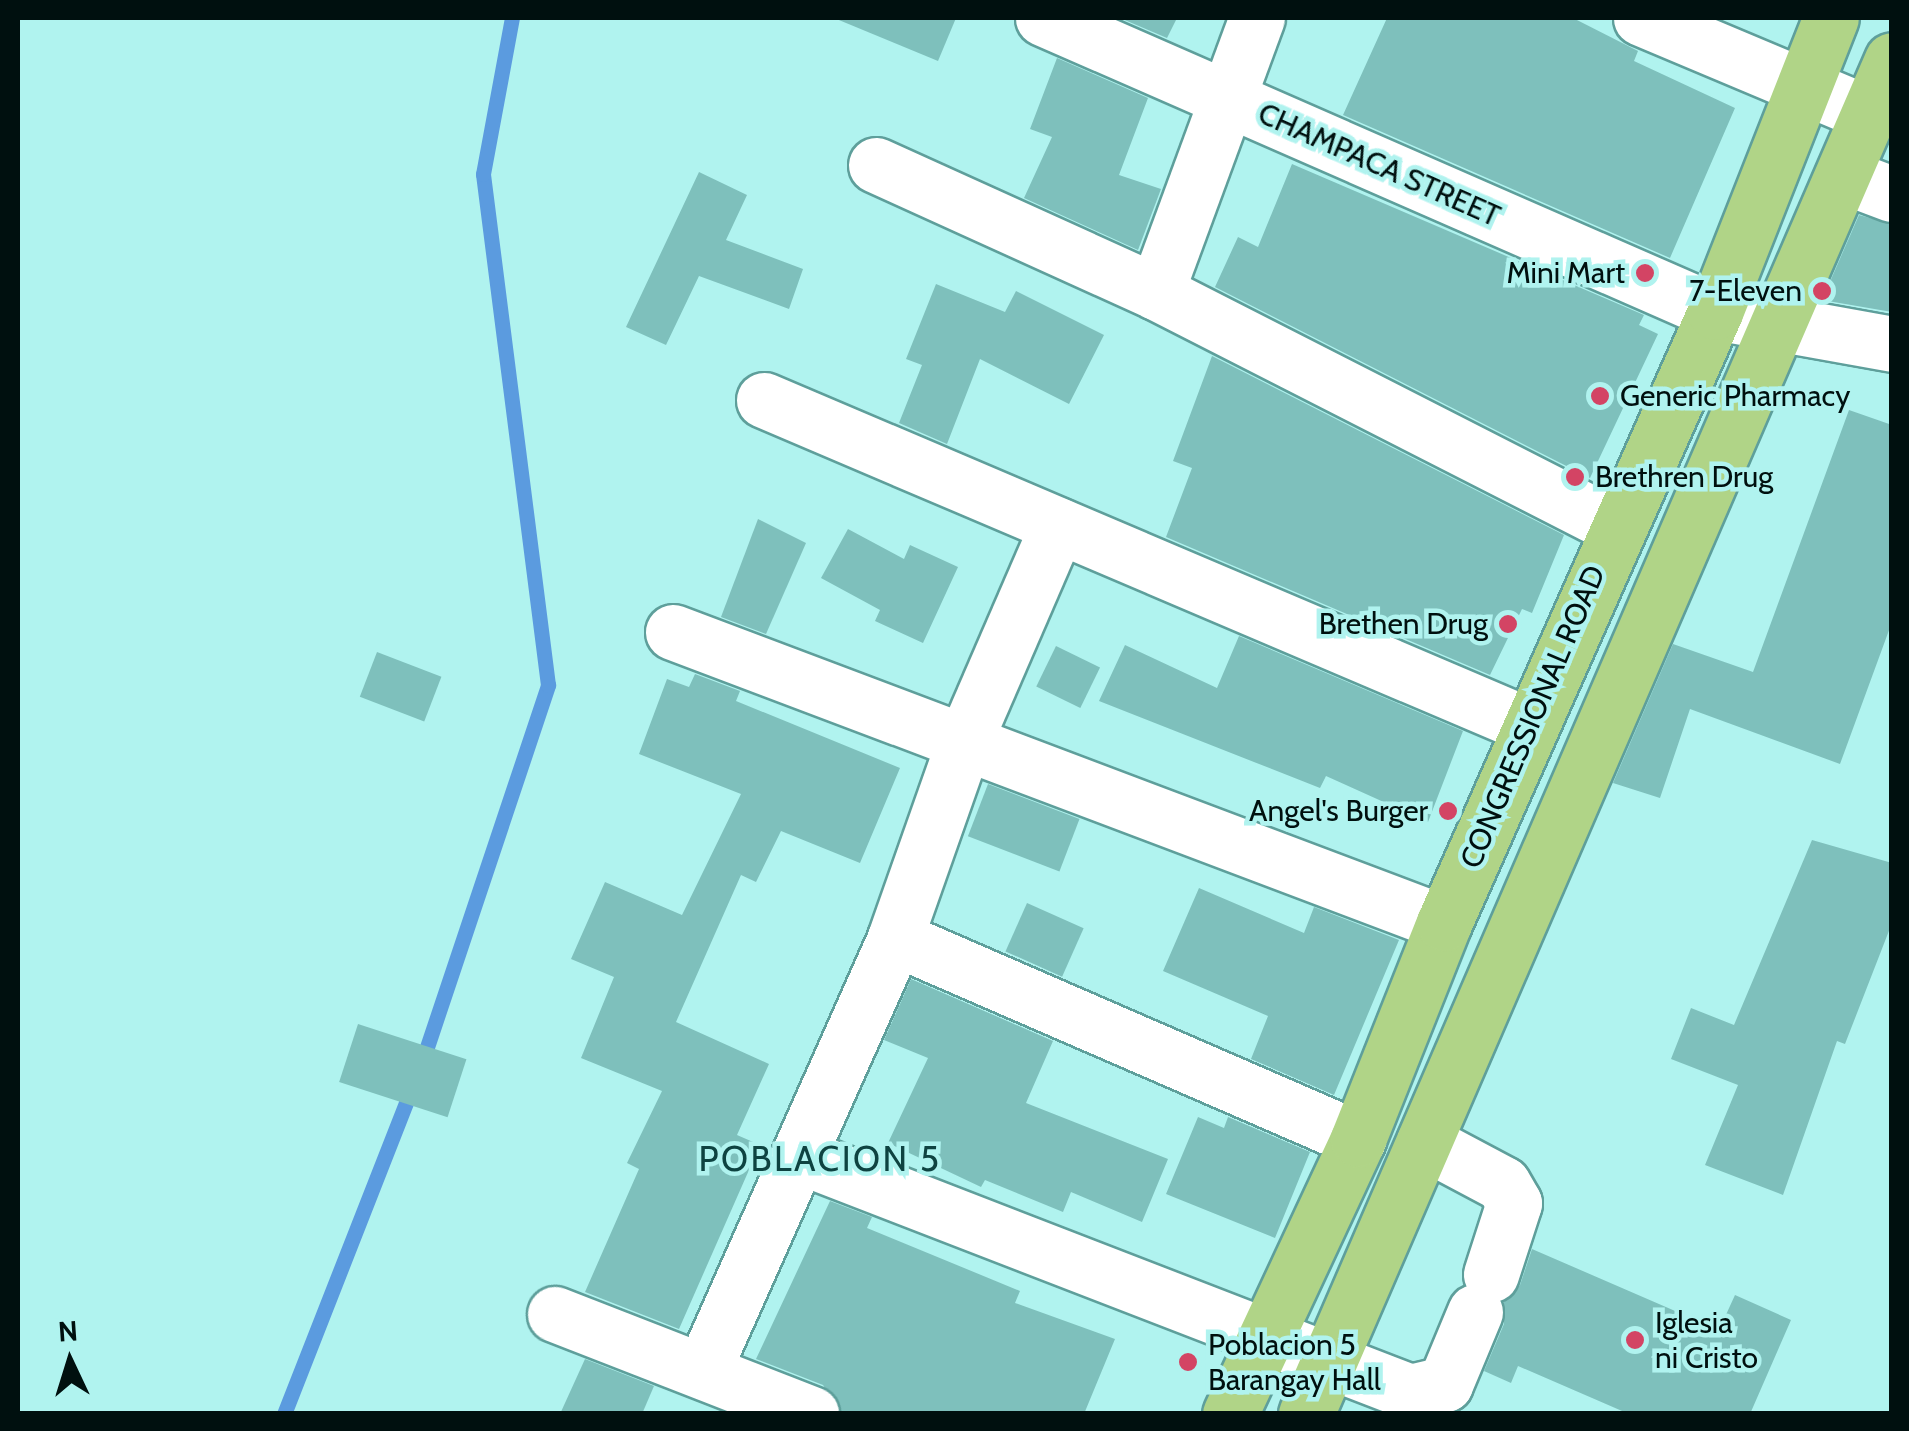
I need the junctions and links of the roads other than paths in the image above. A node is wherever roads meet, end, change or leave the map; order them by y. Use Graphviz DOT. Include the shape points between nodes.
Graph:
graph roads {
  1 [pos="1043,18"];
  2 [pos="1256,18"];
  3 [pos="1640,18"];
  4 [pos="1831,18"];
  5 [pos="1892,60"];
  6 [pos="1803,85"];
  7 [pos="1228,99"];
  8 [pos="1869,114"];
  9 [pos="876,165"];
  10 [pos="1868,185"];
  11 [pos="1156,292"];
  12 [pos="1715,312"];
  13 [pos="1782,323"];
  14 [pos="1892,344"];
  15 [pos="764,400"];
  16 [pos="1058,525"];
  17 [pos="1616,526"];
  18 [pos="673,632"];
  19 [pos="1530,726"];
  20 [pos="964,742"];
  21 [pos="1444,923"];
  22 [pos="895,938"];
  23 [pos="1358,1139"];
  24 [pos="1424,1142"];
  25 [pos="800,1156"];
  26 [pos="555,1314"];
  27 [pos="1266,1338"];
  28 [pos="703,1370"];
  29 [pos="1316,1390"];
  30 [pos="812,1414"];
  31 [pos="1230,1414"];
  1 -- 7 [label="street, CHAMPACA STREET"];
  2 -- 7 [label="street"];
  3 -- 6 [label="street"];
  4 -- 6 [label="main road, CONGRESSIONAL ROAD"];
  5 -- 8 [label="main road"];
  6 -- 8 [label="street"];
  6 -- 12 [label="main road, CONGRESSIONAL ROAD"];
  7 -- 11 [label="street"];
  7 -- 12 [label="street, CHAMPACA STREET"];
  8 -- 10 [label="main road"];
  9 -- 11 [label="street"];
  10 -- 13 [label="main road"];
  11 -- 17 [label="street"];
  12 -- 13 [label="street, CHAMPACA STREET"];
  12 -- 17 [label="main road, CONGRESSIONAL ROAD"];
  13 -- 14 [label="street, CHAMPACA STREET"];
  13 -- 24 [label="main road"];
  15 -- 16 [label="street"];
  16 -- 19 [label="street"];
  16 -- 20 [label="street"];
  17 -- 19 [label="main road, CONGRESSIONAL ROAD"];
  18 -- 20 [label="street"];
  19 -- 21 [label="main road, CONGRESSIONAL ROAD"];
  20 -- 21 [label="street"];
  20 -- 22 [label="street"];
  21 -- 23 [label="main road, CONGRESSIONAL ROAD"];
  22 -- 23 [label="street"];
  22 -- 25 [label="street"];
  23 -- 27 [label="main road, CONGRESSIONAL ROAD"];
  24 -- 29 [label="main road"];
  24 -- 29 [label="street" via="1503,1184 1514,1203 1444,1384 1426,1392"];
  25 -- 27 [label="street"];
  25 -- 28 [label="street"];
  26 -- 28 [label="street"];
  27 -- 29 [label="street"];
  27 -- 31 [label="main road, CONGRESSIONAL ROAD"];
  28 -- 30 [label="street"];
}
